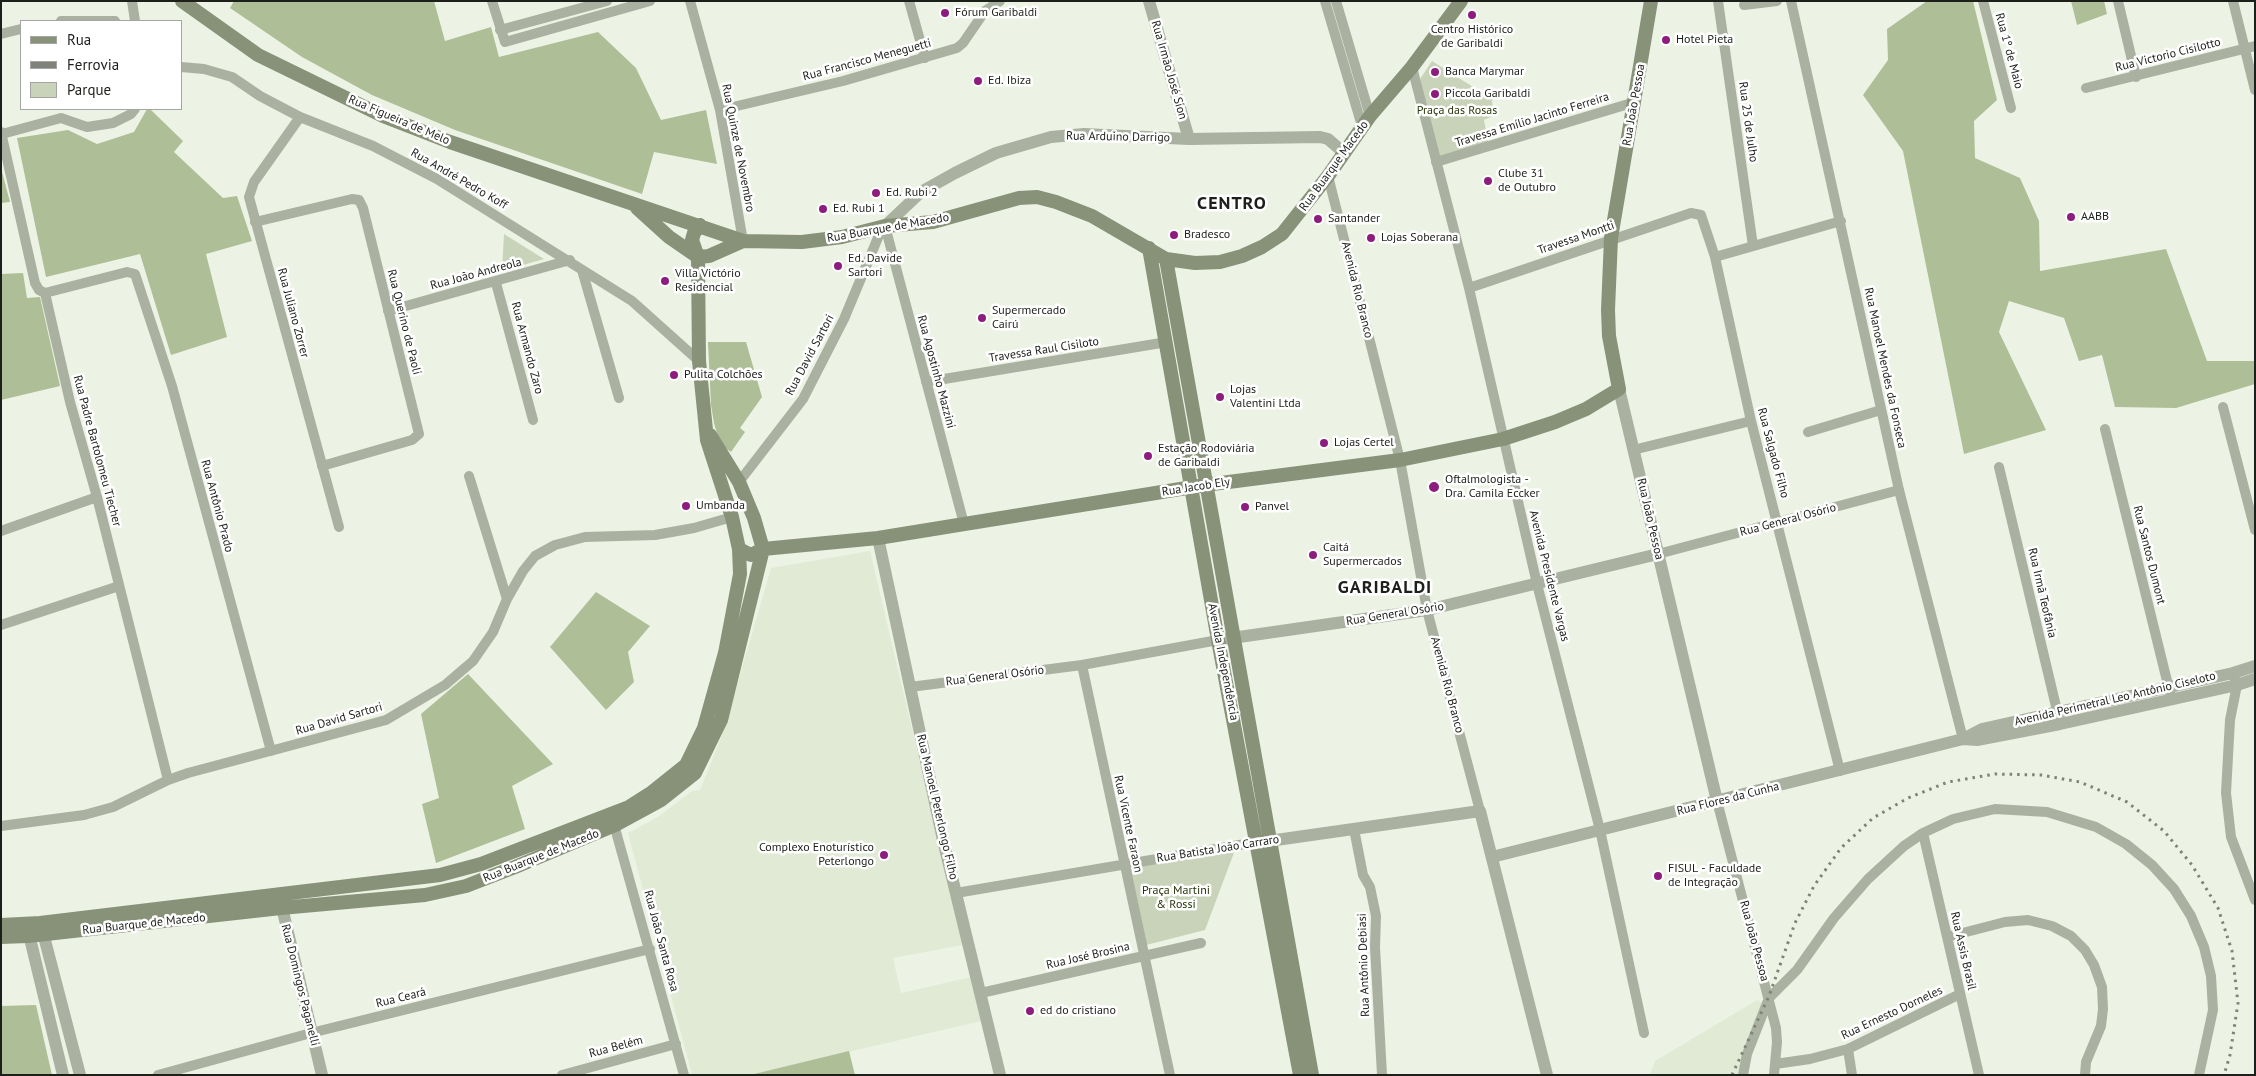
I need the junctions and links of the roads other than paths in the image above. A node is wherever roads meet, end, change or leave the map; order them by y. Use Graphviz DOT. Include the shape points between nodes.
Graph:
graph roads {
  1 [pos="132,1"];
  2 [pos="182,1"];
  3 [pos="492,1"];
  4 [pos="607,1"];
  5 [pos="650,1"];
  6 [pos="690,1"];
  7 [pos="909,1"];
  8 [pos="1000,1"];
  9 [pos="1149,1"];
  10 [pos="1325,1"];
  11 [pos="1336,1"];
  12 [pos="1461,1"];
  13 [pos="1651,1"];
  14 [pos="1718,1"];
  15 [pos="1777,1"];
  16 [pos="1791,1"];
  17 [pos="1983,1"];
  18 [pos="2118,1"];
  19 [pos="2233,1"];
  20 [pos="1744,6"];
  21 [pos="135,20"];
  22 [pos="20,29"];
  23 [pos="500,30"];
  24 [pos="1,34"];
  25 [pos="2255,46"];
  26 [pos="2244,49"];
  27 [pos="925,58"];
  28 [pos="182,67"];
  29 [pos="1412,67"];
  30 [pos="2136,77"];
  31 [pos="2086,88"];
  32 [pos="2255,90"];
  33 [pos="1635,102"];
  34 [pos="2012,108"];
  35 [pos="134,110"];
  36 [pos="720,110"];
  37 [pos="300,117"];
  38 [pos="1366,121"];
  39 [pos="1,133"];
  40 [pos="1189,139"];
  41 [pos="1342,152"];
  42 [pos="1436,162"];
  43 [pos="1328,176"];
  44 [pos="633,204"];
  45 [pos="1691,213"];
  46 [pos="1841,221"];
  47 [pos="255,222"];
  48 [pos="705,227"];
  49 [pos="883,227"];
  50 [pos="1611,238"];
  51 [pos="743,241"];
  52 [pos="1752,246"];
  53 [pos="1149,248"];
  54 [pos="698,257"];
  55 [pos="1715,257"];
  56 [pos="1166,258"];
  57 [pos="570,260"];
  58 [pos="582,270"];
  59 [pos="496,282"];
  60 [pos="1469,288"];
  61 [pos="45,293"];
  62 [pos="388,311"];
  63 [pos="1167,342"];
  64 [pos="699,361"];
  65 [pos="926,382"];
  66 [pos="1619,389"];
  67 [pos="619,398"];
  68 [pos="2223,407"];
  69 [pos="1881,410"];
  70 [pos="534,420"];
  71 [pos="1751,421"];
  72 [pos="705,426"];
  73 [pos="2105,429"];
  74 [pos="1808,432"];
  75 [pos="1502,439"];
  76 [pos="1633,450"];
  77 [pos="1400,460"];
  78 [pos="322,466"];
  79 [pos="1999,468"];
  80 [pos="469,476"];
  81 [pos="739,482"];
  82 [pos="1199,487"];
  83 [pos="1900,490"];
  84 [pos="97,497"];
  85 [pos="732,517"];
  86 [pos="754,518"];
  87 [pos="1779,523"];
  88 [pos="964,524"];
  89 [pos="339,527"];
  90 [pos="2255,530"];
  91 [pos="1,531"];
  92 [pos="878,538"];
  93 [pos="739,549"];
  94 [pos="763,549"];
  95 [pos="1658,554"];
  96 [pos="1537,584"];
  97 [pos="119,586"];
  98 [pos="507,599"];
  99 [pos="1427,610"];
  100 [pos="1,625"];
  101 [pos="1234,638"];
  102 [pos="1218,640"];
  103 [pos="1082,665"];
  104 [pos="2255,666"];
  105 [pos="2235,679"];
  106 [pos="2255,679"];
  107 [pos="910,687"];
  108 [pos="2170,694"];
  109 [pos="2059,718"];
  110 [pos="1976,736"];
  111 [pos="1963,739"];
  112 [pos="271,751"];
  113 [pos="1840,771"];
  114 [pos="168,780"];
  115 [pos="1717,801"];
  116 [pos="1480,811"];
  117 [pos="613,820"];
  118 [pos="1,826"];
  119 [pos="1354,829"];
  120 [pos="1600,830"];
  121 [pos="1923,833"];
  122 [pos="1264,842"];
  123 [pos="1492,857"];
  124 [pos="1123,864"];
  125 [pos="956,893"];
  126 [pos="2255,900"];
  127 [pos="280,901"];
  128 [pos="1,924"];
  129 [pos="34,930"];
  130 [pos="1,937"];
  131 [pos="1947,937"];
  132 [pos="1201,942"];
  133 [pos="650,949"];
  134 [pos="1144,956"];
  135 [pos="981,993"];
  136 [pos="1960,994"];
  137 [pos="1769,998"];
  138 [pos="311,1033"];
  139 [pos="1644,1033"];
  140 [pos="676,1044"];
  141 [pos="1848,1049"];
  142 [pos="1774,1070"];
  143 [pos="63,1075"];
  144 [pos="80,1075"];
  145 [pos="158,1075"];
  146 [pos="322,1075"];
  147 [pos="562,1075"];
  148 [pos="684,1075"];
  149 [pos="1000,1075"];
  150 [pos="1170,1075"];
  151 [pos="1300,1075"];
  152 [pos="1312,1075"];
  153 [pos="1382,1075"];
  154 [pos="1547,1075"];
  155 [pos="1743,1075"];
  156 [pos="1852,1075"];
  157 [pos="1979,1075"];
  158 [pos="2085,1075"];
  159 [pos="2199,1075"];
  1 -- 21 [label="street"];
  2 -- 44 [label="main road, Rua Figueira de Melo" via="258,55 383,116"];
  3 -- 23 [label="street"];
  4 -- 23 [label="street"];
  5 -- 23 [label="street" via="508,42 503,41"];
  6 -- 36 [label="street, Rua Quinze de Novembro"];
  7 -- 27 [label="street"];
  8 -- 27 [label="street, Rua Francisco Meneguetti" via="985,11 957,48"];
  9 -- 40 [label="street, Rua Irmão José Sion"];
  10 -- 38 [label="street"];
  11 -- 38 [label="street"];
  12 -- 29 [label="main road, Rua Buarque Macedo"];
  13 -- 33 [label="main road, Rua João Pessoa"];
  14 -- 52 [label="street, Rua 25 de Julho"];
  15 -- 20 [label="street"];
  16 -- 46 [label="street, Rua Manoel Mendes da Fonseca"];
  17 -- 34 [label="street, Rua 1º de Maio"];
  18 -- 30 [label="street"];
  19 -- 26 [label="street"];
  22 -- 24 [label="street"];
  25 -- 26 [label="street, Rua Victorio Cisilotto"];
  26 -- 30 [label="street, Rua Victorio Cisilotto"];
  26 -- 32 [label="street"];
  27 -- 36 [label="street, Rua Francisco Meneguetti"];
  28 -- 37 [label="street, Rua André Pedro Koff" via="232,77"];
  29 -- 38 [label="main road, Rua Buarque Macedo"];
  29 -- 42 [label="street, Avenida Presidente Vargas"];
  30 -- 31 [label="street, Rua Victorio Cisilotto"];
  33 -- 42 [label="street, Travessa Emílio Jacinto Ferreira"];
  33 -- 50 [label="main road, Rua João Pessoa"];
  35 -- 39 [label="street" via="123,119 106,124 87,127 61,118"];
  36 -- 51 [label="street, Rua Quinze de Novembro"];
  37 -- 47 [label="street, Rua Juliano Zorrer" via="252,186 249,197"];
  37 -- 57 [label="street, Rua André Pedro Koff" via="373,146 437,179"];
  38 -- 41 [label="main road, Rua Buarque Macedo"];
  39 -- 61 [label="street, Rua Padre Bartolomeu Tiecher" via="35,283"];
  40 -- 41 [label="street, Rua Arduino Darrigo" via="1320,137 1328,139"];
  40 -- 49 [label="street, Rua Arduino Darrigo" via="1109,134 1051,137 996,153 955,173 921,192"];
  41 -- 43 [label="main road, Rua Buarque Macedo"];
  42 -- 60 [label="street, Avenida Presidente Vargas"];
  43 -- 56 [label="main road, Rua Buarque Macedo" via="1282,234 1262,247 1220,262 1195,263"];
  43 -- 77 [label="street, Avenida Rio Branco"];
  44 -- 48 [label="main road, Rua Figueira de Melo"];
  44 -- 54 [label="main road, Rua Figueira de Melo" via="669,237"];
  45 -- 50 [label="street, Travessa Montti"];
  45 -- 55 [label="street, Rua Salgado Filho" via="1701,215"];
  46 -- 52 [label="street"];
  46 -- 69 [label="street, Rua Manoel Mendes da Fonseca"];
  47 -- 62 [label="street, Rua Querino de Paoli" via="359,200"];
  47 -- 78 [label="street, Rua Juliano Zorrer"];
  48 -- 51 [label="main road, Rua Buarque de Macedo"];
  48 -- 54 [label="main road" via="712,238 710,250"];
  49 -- 51 [label="main road, Rua Buarque de Macedo" via="802,242"];
  49 -- 53 [label="main road, Rua Buarque de Macedo" via="933,222 1019,198 1037,197 1092,216"];
  49 -- 65 [label="street, Rua Agostinho Mazzini"];
  49 -- 81 [label="street, Rua David Sartori" via="844,318 807,391"];
  50 -- 60 [label="street, Travessa Montti"];
  50 -- 66 [label="main road, Rua João Pessoa" via="1609,336"];
  51 -- 54 [label="main road, Rua Buarque de Macedo" via="709,256"];
  52 -- 55 [label="street"];
  53 -- 56 [label="main road, Rua Buarque de Macedo"];
  53 -- 63 [label="main road, Avenida Independência"];
  54 -- 64 [label="main road, Rua Buarque de Macedo"];
  55 -- 71 [label="street, Rua Salgado Filho"];
  56 -- 82 [label="main road, Avenida Independência"];
  57 -- 58 [label="street, Rua André Pedro Koff"];
  57 -- 59 [label="street, Rua João Andreola"];
  58 -- 64 [label="street, Rua André Pedro Koff" via="632,301"];
  58 -- 67 [label="street"];
  59 -- 62 [label="street, Rua João Andreola"];
  59 -- 70 [label="street, Rua Armando Zaro"];
  60 -- 75 [label="street, Avenida Presidente Vargas"];
  61 -- 84 [label="street, Rua Padre Bartolomeu Tiecher" via="70,402"];
  61 -- 112 [label="street, Rua Antônio Prado" via="132,272 137,279 172,386"];
  62 -- 78 [label="street, Rua Querino de Paoli" via="418,434 412,440"];
  63 -- 65 [label="street, Travessa Raul Cisiloto"];
  63 -- 82 [label="main road, Avenida Independência"];
  64 -- 72 [label="main road, Rua Buarque de Macedo"];
  65 -- 88 [label="street, Rua Agostinho Mazzini"];
  66 -- 75 [label="main road, Rua Jacob Ely" via="1586,409"];
  66 -- 76 [label="street, Rua João Pessoa"];
  68 -- 90 [label="street"];
  69 -- 74 [label="street"];
  69 -- 83 [label="street, Rua Manoel Mendes da Fonseca"];
  71 -- 76 [label="street"];
  71 -- 87 [label="street, Rua Salgado Filho"];
  72 -- 81 [label="main road, Rua Buarque de Macedo"];
  72 -- 85 [label="main road, Rua Buarque de Macedo" via="708,446"];
  73 -- 108 [label="street, Rua Santos Dumont"];
  75 -- 77 [label="main road, Rua Jacob Ely"];
  75 -- 96 [label="street, Avenida Presidente Vargas"];
  76 -- 95 [label="street, Rua João Pessoa"];
  77 -- 82 [label="main road, Rua Jacob Ely"];
  77 -- 99 [label="street, Avenida Rio Branco"];
  78 -- 89 [label="street, Rua Juliano Zorrer"];
  79 -- 109 [label="street, Rua Irmã Teofânia"];
  80 -- 98 [label="street"];
  81 -- 86 [label="main road, Rua Buarque de Macedo"];
  82 -- 88 [label="main road, Rua Jacob Ely"];
  82 -- 101 [label="main road, Avenida Independência"];
  82 -- 102 [label="main road, Avenida Independência"];
  83 -- 87 [label="street, Rua General Osório"];
  83 -- 111 [label="street, Rua Manoel Mendes da Fonseca"];
  84 -- 91 [label="street"];
  84 -- 97 [label="street, Rua Padre Bartolomeu Tiecher"];
  85 -- 86 [label="main road" via="744,511"];
  85 -- 93 [label="main road, Rua Buarque de Macedo"];
  85 -- 98 [label="street, Rua David Sartori" via="655,535 585,537 555,545 536,556"];
  86 -- 94 [label="main road, Rua Buarque de Macedo"];
  87 -- 95 [label="street, Rua General Osório"];
  87 -- 113 [label="street, Rua Salgado Filho"];
  88 -- 92 [label="main road, Rua Jacob Ely"];
  92 -- 94 [label="main road, Rua Jacob Ely"];
  92 -- 107 [label="street, Rua Manoel Peterlongo Filho"];
  93 -- 94 [label="main road, Rua Jacob Ely" via="750,555"];
  93 -- 117 [label="main road, Rua Buarque de Macedo" via="738,591 725,654 704,728 686,765"];
  94 -- 117 [label="main road, Rua Buarque de Macedo" via="721,720 695,773 661,800"];
  95 -- 96 [label="street, Rua General Osório"];
  95 -- 115 [label="street, Rua João Pessoa"];
  96 -- 99 [label="street, Rua General Osório"];
  96 -- 120 [label="street, Avenida Presidente Vargas"];
  97 -- 100 [label="street"];
  97 -- 114 [label="street, Rua Padre Bartolomeu Tiecher"];
  98 -- 112 [label="street, Rua David Sartori" via="481,651 446,685 386,720"];
  99 -- 101 [label="street, Rua General Osório"];
  99 -- 116 [label="street, Avenida Rio Branco"];
  101 -- 102 [label="street, Rua General Osório"];
  101 -- 122 [label="main road, Avenida Independência"];
  102 -- 103 [label="street, Rua General Osório"];
  102 -- 122 [label="main road, Avenida Independência"];
  103 -- 107 [label="street, Rua General Osório"];
  103 -- 124 [label="street, Rua Vicente Faraon"];
  104 -- 105 [label="street, Avenida Perimetral Leo Antônio Ciseloto"];
  105 -- 106 [label="street, Avenida Perimetral Leo Antônio Ciseloto"];
  105 -- 108 [label="street, Avenida Perimetral Leo Antônio Ciseloto"];
  105 -- 126 [label="street" via="2226,793 2231,837"];
  107 -- 125 [label="street, Rua Manoel Peterlongo Filho"];
  108 -- 109 [label="street, Avenida Perimetral Leo Antônio Ciseloto"];
  109 -- 110 [label="street, Avenida Perimetral Leo Antônio Ciseloto"];
  110 -- 111 [label="street, Rua Flores da Cunha"];
  111 -- 113 [label="street, Rua Flores da Cunha"];
  112 -- 114 [label="street, Rua David Sartori"];
  113 -- 115 [label="street, Rua Flores da Cunha"];
  114 -- 118 [label="street, Rua David Sartori" via="113,807 84,815"];
  115 -- 120 [label="street, Rua Flores da Cunha"];
  115 -- 137 [label="street, Rua João Pessoa"];
  116 -- 119 [label="street, Rua Batista João Carraro"];
  116 -- 123 [label="street, Avenida Rio Branco"];
  117 -- 127 [label="main road, Rua Buarque de Macedo" via="466,886 425,895"];
  117 -- 133 [label="street, Rua João Santa Rosa"];
  119 -- 122 [label="street, Rua Batista João Carraro"];
  119 -- 153 [label="street, Rua Antônio Debiasi" via="1362,875 1370,887 1376,916"];
  120 -- 123 [label="street, Rua Flores da Cunha"];
  120 -- 139 [label="street, Avenida Presidente Vargas"];
  121 -- 131 [label="street, Rua Assis Brasil"];
  121 -- 137 [label="street" via="1868,879 1834,918 1797,970"];
  121 -- 159 [label="street" via="1953,819 1995,810 2047,812 2096,827 2126,844 2152,865 2174,889 2191,916 2204,947 2211,976 2213,1010"];
  122 -- 124 [label="street, Rua Batista João Carraro"];
  122 -- 151 [label="main road, Avenida Independência"];
  122 -- 152 [label="main road, Avenida Independência"];
  123 -- 154 [label="street, Avenida Rio Branco"];
  124 -- 125 [label="street, Rua Batista João Carraro"];
  124 -- 134 [label="street, Rua Vicente Faraon"];
  125 -- 135 [label="street, Rua Manoel Peterlongo Filho"];
  127 -- 129 [label="main road, Rua Buarque de Macedo"];
  127 -- 138 [label="street, Rua Domingos Paganelli"];
  128 -- 129 [label="main road, Rua Buarque de Macedo"];
  129 -- 130 [label="main road, Rua Buarque de Macedo"];
  129 -- 143 [label="street"];
  129 -- 144 [label="street"];
  131 -- 136 [label="street, Rua Assis Brasil"];
  131 -- 158 [label="street" via="2005,922 2028,920 2052,926 2071,936 2094,964 2102,987 2101,1026 2086,1062"];
  132 -- 134 [label="street, Rua José Brosina"];
  133 -- 138 [label="street, Rua Ceará"];
  133 -- 140 [label="street, Rua João Santa Rosa"];
  134 -- 135 [label="street, Rua José Brosina"];
  134 -- 150 [label="street, Rua Vicente Faraon"];
  135 -- 149 [label="street, Rua Manoel Peterlongo Filho"];
  136 -- 141 [label="street, Rua Ernesto Dorneles"];
  136 -- 157 [label="street, Rua Assis Brasil"];
  137 -- 142 [label="street, Rua João Pessoa" via="1776,1028"];
  137 -- 155 [label="street" via="1747,1054"];
  138 -- 145 [label="street, Rua Ceará"];
  138 -- 146 [label="street, Rua Domingos Paganelli"];
  140 -- 147 [label="street, Rua Belém"];
  140 -- 148 [label="street, Rua João Santa Rosa"];
  141 -- 142 [label="street, Rua Ernesto Dorneles"];
  141 -- 156 [label="street"];
}
